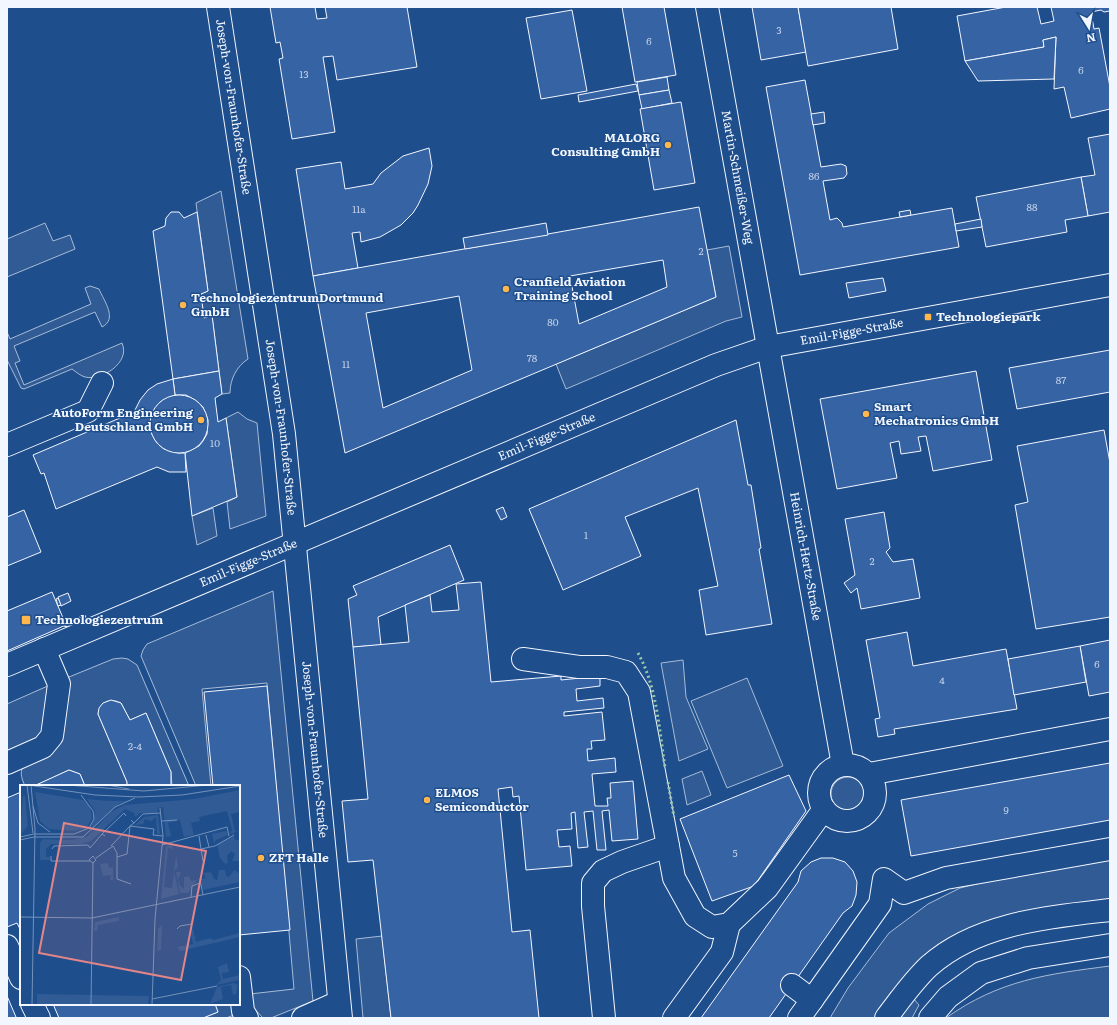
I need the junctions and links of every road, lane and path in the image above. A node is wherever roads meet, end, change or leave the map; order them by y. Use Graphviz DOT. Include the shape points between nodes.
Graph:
graph roads {
  1 [pos="218,7"];
  2 [pos="707,7"];
  3 [pos="1110,285"];
  4 [pos="768,347"];
  5 [pos="102,383"];
  6 [pos="7,445"];
  7 [pos="294,543"];
  8 [pos="44,649"];
  9 [pos="523,660"];
  10 [pos="7,665"];
  11 [pos="1110,729"];
  12 [pos="7,763"];
  13 [pos="843,765"];
  14 [pos="869,774"];
  15 [pos="824,809"];
  16 [pos="668,846"];
  17 [pos="1110,849"];
  18 [pos="1110,910"];
  19 [pos="729,924"];
  20 [pos="1110,945"];
  21 [pos="7,946"];
  22 [pos="20,976"];
  23 [pos="240,984"];
  24 [pos="792,985"];
  25 [pos="812,1000"];
  26 [pos="32,1005"];
  27 [pos="340,1010"];
  28 [pos="38,1018"];
  29 [pos="247,1018"];
  30 [pos="303,1018"];
  31 [pos="604,1018"];
  32 [pos="674,1018"];
  33 [pos="799,1018"];
  34 [pos="886,1018"];
  35 [pos="930,1018"];
  1 -- 7 [label="main road, Joseph-von-Fraunhofer-Straße" via="284,434"];
  2 -- 4 [label="main road, Martin-Schmeißer-Weg"];
  3 -- 4 [label="main road, Emil-Figge-Straße"];
  4 -- 7 [label="main road, Emil-Figge-Straße" via="716,365"];
  4 -- 13 [label="main road, Heinrich-Hertz-Straße"];
  5 -- 6 [label="main road" via="88,411"];
  7 -- 8 [label="main road, Emil-Figge-Straße"];
  7 -- 27 [label="main road, Joseph-von-Fraunhofer-Straße"];
  8 -- 10 [label="main road, Emil-Figge-Straße"];
  8 -- 12 [label="main road" via="59,684 52,736 43,747"];
  9 -- 16 [label="main road" via="626,672 639,692"];
  11 -- 14 [label="main road"];
  13 -- 14 [label="main road" via="854,765"];
  13 -- 15 [label="main road" via="833,769 821,783 819,793"];
  14 -- 15 [label="main road" via="875,785 876,794 873,815 850,821 840,820"];
  15 -- 19 [label="main road" via="767,888"];
  16 -- 19 [label="main road" via="674,878 695,916 712,927"];
  16 -- 31 [label="main road" via="603,871 593,884"];
  17 -- 25 [label="main road" via="946,878 904,893 884,879 880,904"];
  18 -- 34 [label="main road" via="1040,920 976,937 930,966"];
  19 -- 32 [label="main road" via="722,952"];
  20 -- 35 [label="main road" via="1028,958 981,973 948,997"];
  21 -- 22 [label="main road"];
  23 -- 29 [label="main road"];
  24 -- 25 [label="main road"];
  25 -- 33 [label="main road"];
  26 -- 28 [label="main road"];
  27 -- 30 [label="main road"];
}
